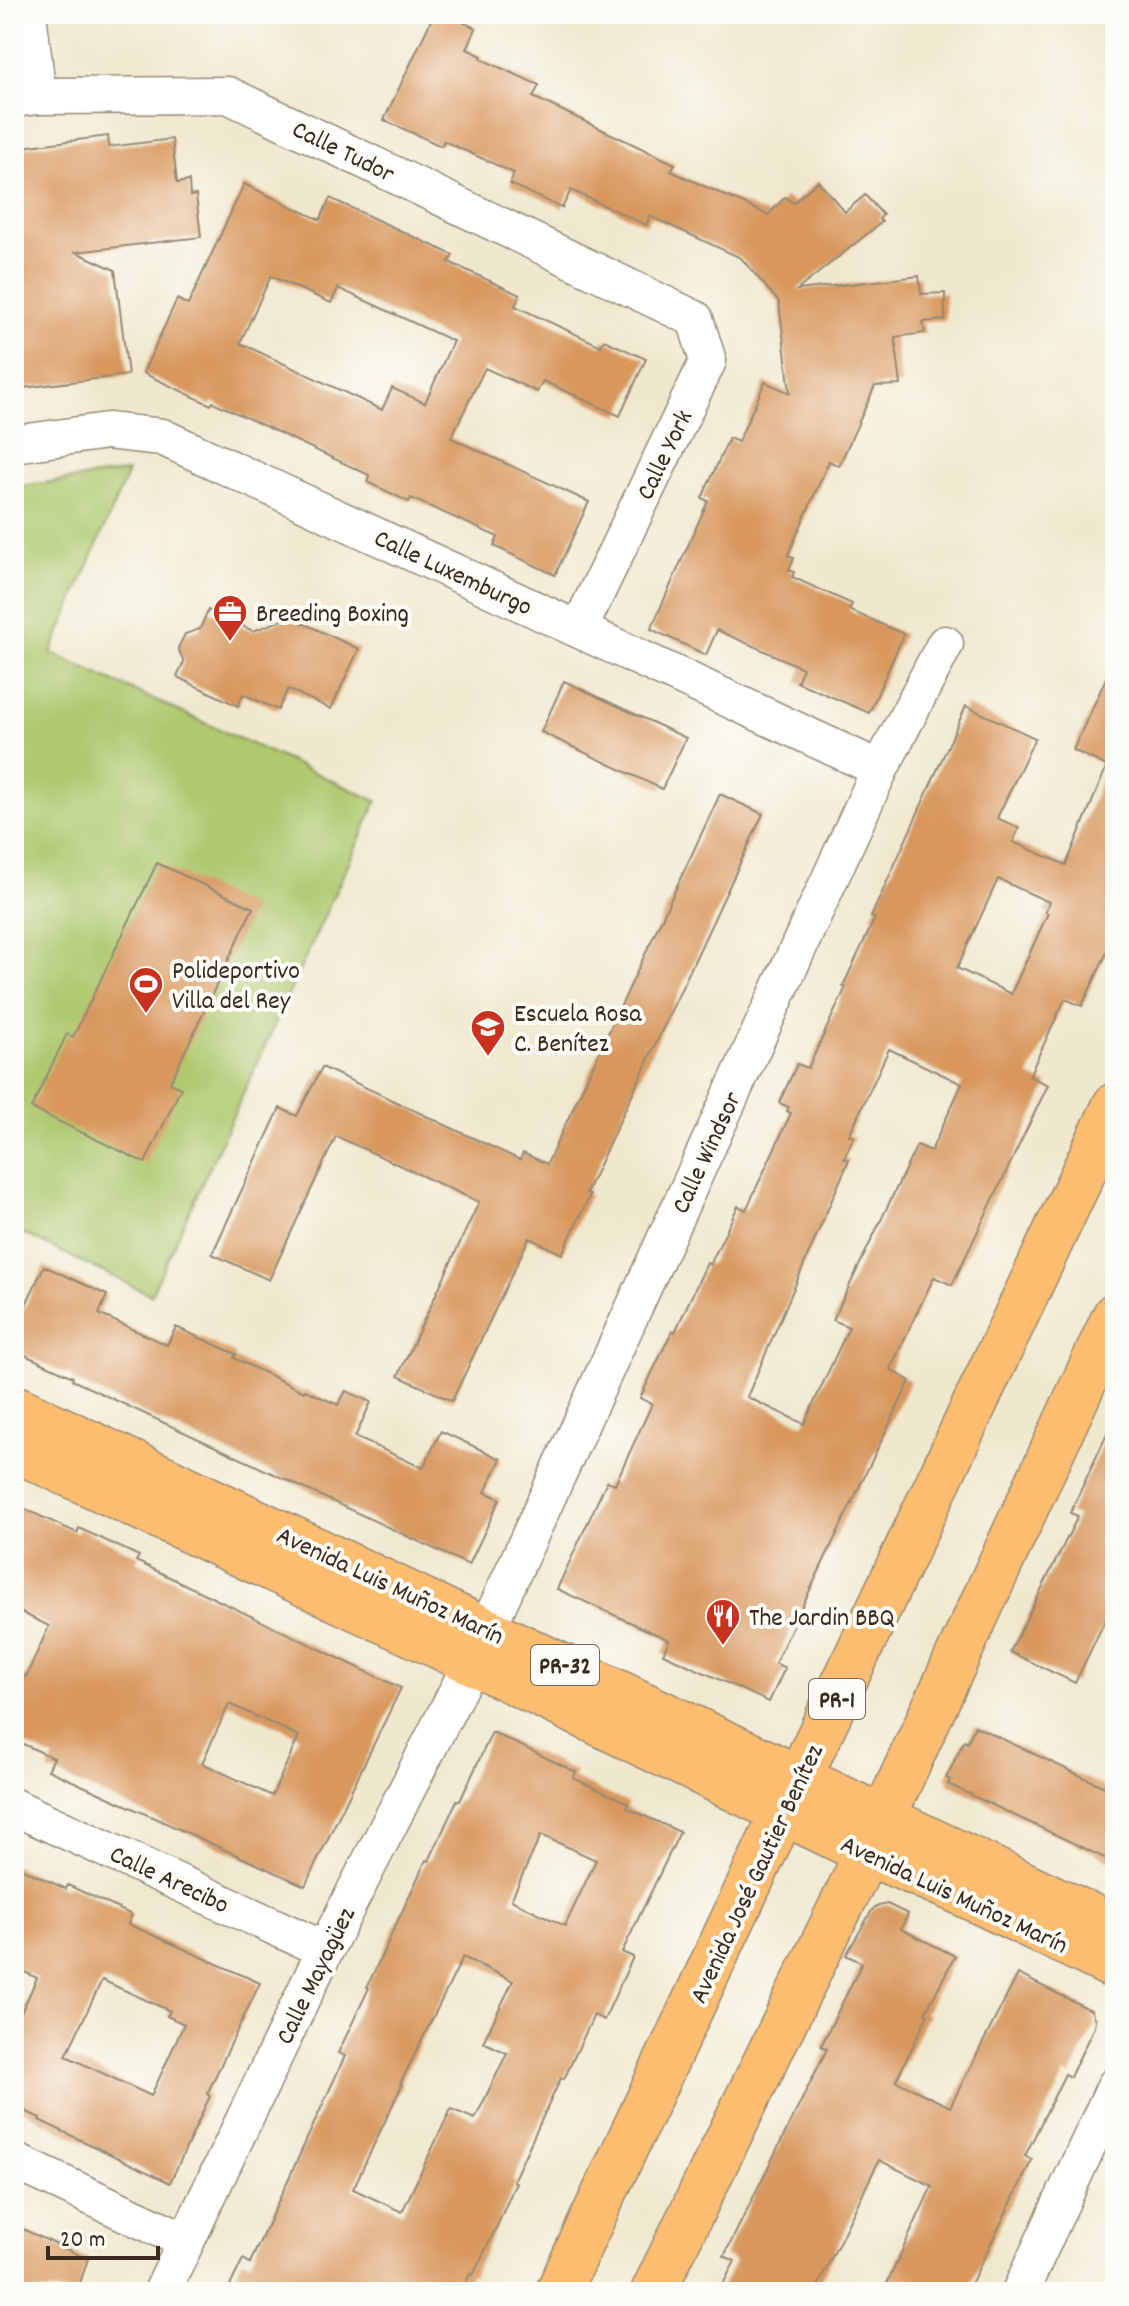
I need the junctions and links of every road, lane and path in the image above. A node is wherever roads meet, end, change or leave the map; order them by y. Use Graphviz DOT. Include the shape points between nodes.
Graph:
graph roads {
  1 [pos="28,14"];
  2 [pos="26,98"];
  3 [pos="652,299"];
  4 [pos="14,444"];
  5 [pos="579,629"];
  6 [pos="945,644"];
  7 [pos="880,769"];
  8 [pos="1115,1105"];
  9 [pos="1115,1315"];
  10 [pos="14,1407"];
  11 [pos="14,1449"];
  12 [pos="479,1645"];
  13 [pos="792,1795"];
  14 [pos="14,1807"];
  15 [pos="876,1835"];
  16 [pos="1115,1927"];
  17 [pos="325,1950"];
  18 [pos="1115,1967"];
  19 [pos="1115,2086"];
  20 [pos="14,2161"];
  21 [pos="186,2241"];
  22 [pos="162,2292"];
  23 [pos="558,2292"];
  24 [pos="653,2292"];
  25 [pos="1020,2292"];
  1 -- 2 [label="street"];
  2 -- 3 [label="street, Calle Tudor" via="228,95"];
  3 -- 5 [label="street, Calle York" via="695,319 708,361"];
  4 -- 5 [label="street, Calle Luxemburgo" via="107,431 162,437"];
  5 -- 7 [label="street, Calle Luxemburgo"];
  6 -- 7 [label="street, Calle Windsor"];
  7 -- 12 [label="street, Calle Windsor"];
  8 -- 13 [label="main road, Avenida José Gautier Benítez / PR-1"];
  9 -- 15 [label="main road"];
  10 -- 12 [label="main road, Avenida Luis Muñoz Marín / PR-32"];
  11 -- 12 [label="main road, Avenida Luis Muñoz Marín / PR-32"];
  12 -- 13 [label="main road, Avenida Luis Muñoz Marín / PR-32"];
  12 -- 17 [label="street, Calle Mayagüez"];
  13 -- 15 [label="main road, Avenida Luis Muñoz Marín / PR-32"];
  13 -- 23 [label="main road, Avenida José Gautier Benítez / PR-1"];
  14 -- 17 [label="street, Calle Arecibo"];
  15 -- 16 [label="main road, Avenida Luis Muñoz Marín / PR-32"];
  15 -- 18 [label="main road, Avenida Luis Muñoz Marín / PR-32" via="955,1890"];
  15 -- 24 [label="main road"];
  17 -- 21 [label="street, Calle Mayagüez"];
  19 -- 25 [label="street"];
  20 -- 21 [label="street"];
  21 -- 22 [label="street, Calle Mayagüez"];
}
